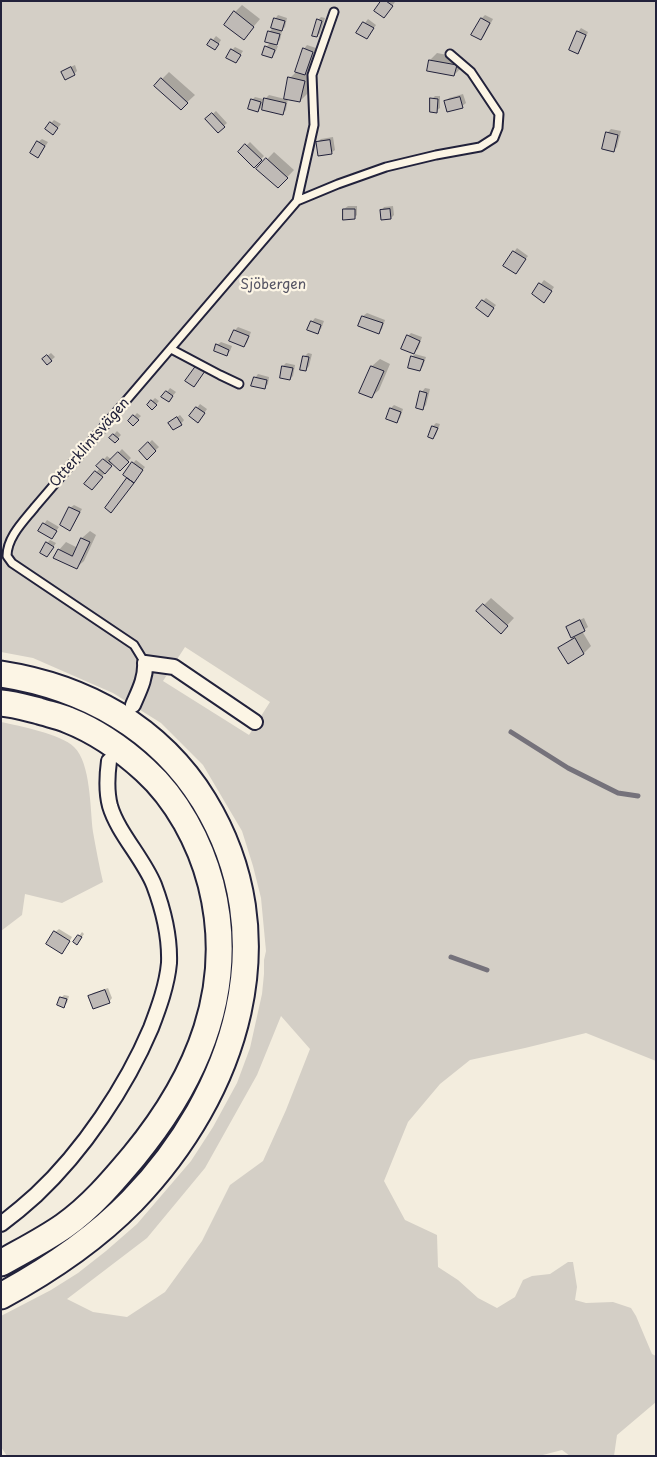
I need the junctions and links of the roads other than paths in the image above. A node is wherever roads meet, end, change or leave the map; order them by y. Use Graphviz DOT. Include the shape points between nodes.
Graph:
graph roads {
  1 [pos="334,12"];
  2 [pos="450,54"];
  3 [pos="297,201"];
  4 [pos="172,349"];
  5 [pos="239,384"];
  6 [pos="1,661"];
  7 [pos="145,663"];
  8 [pos="1,674"];
  9 [pos="51,685"];
  10 [pos="1,703"];
  11 [pos="133,705"];
  12 [pos="255,722"];
  13 [pos="109,761"];
  14 [pos="1,1224"];
  15 [pos="1,1263"];
  16 [pos="1,1296"];
  1 -- 3 [label="lane" via="312,74 314,125"];
  2 -- 3 [label="lane" via="471,72 499,114 494,138 480,147 386,167"];
  3 -- 4 [label="lane, Otterklintsvägen"];
  4 -- 5 [label="lane"];
  4 -- 7 [label="lane, Otterklintsvägen" via="29,514 6,553 9,560 134,645"];
  6 -- 9 [label="highway" via="37,673"];
  7 -- 11 [label="street" via="144,679"];
  7 -- 12 [label="street" via="174,667"];
  8 -- 9 [label="highway"];
  9 -- 16 [label="highway" via="99,704 130,722 162,748 198,792 221,833 235,868 244,914 245,974 238,1015 224,1061 198,1112 168,1158 132,1200 90,1239"];
  10 -- 15 [label="highway" via="68,720 121,750 157,781 183,818 207,869 215,899 220,946 215,998 208,1027 174,1101 147,1140 90,1205 64,1226"];
  13 -- 14 [label="street" via="107,794 110,806 153,883 161,906 168,945 166,982 146,1040 109,1106 61,1168 37,1194"];
}
